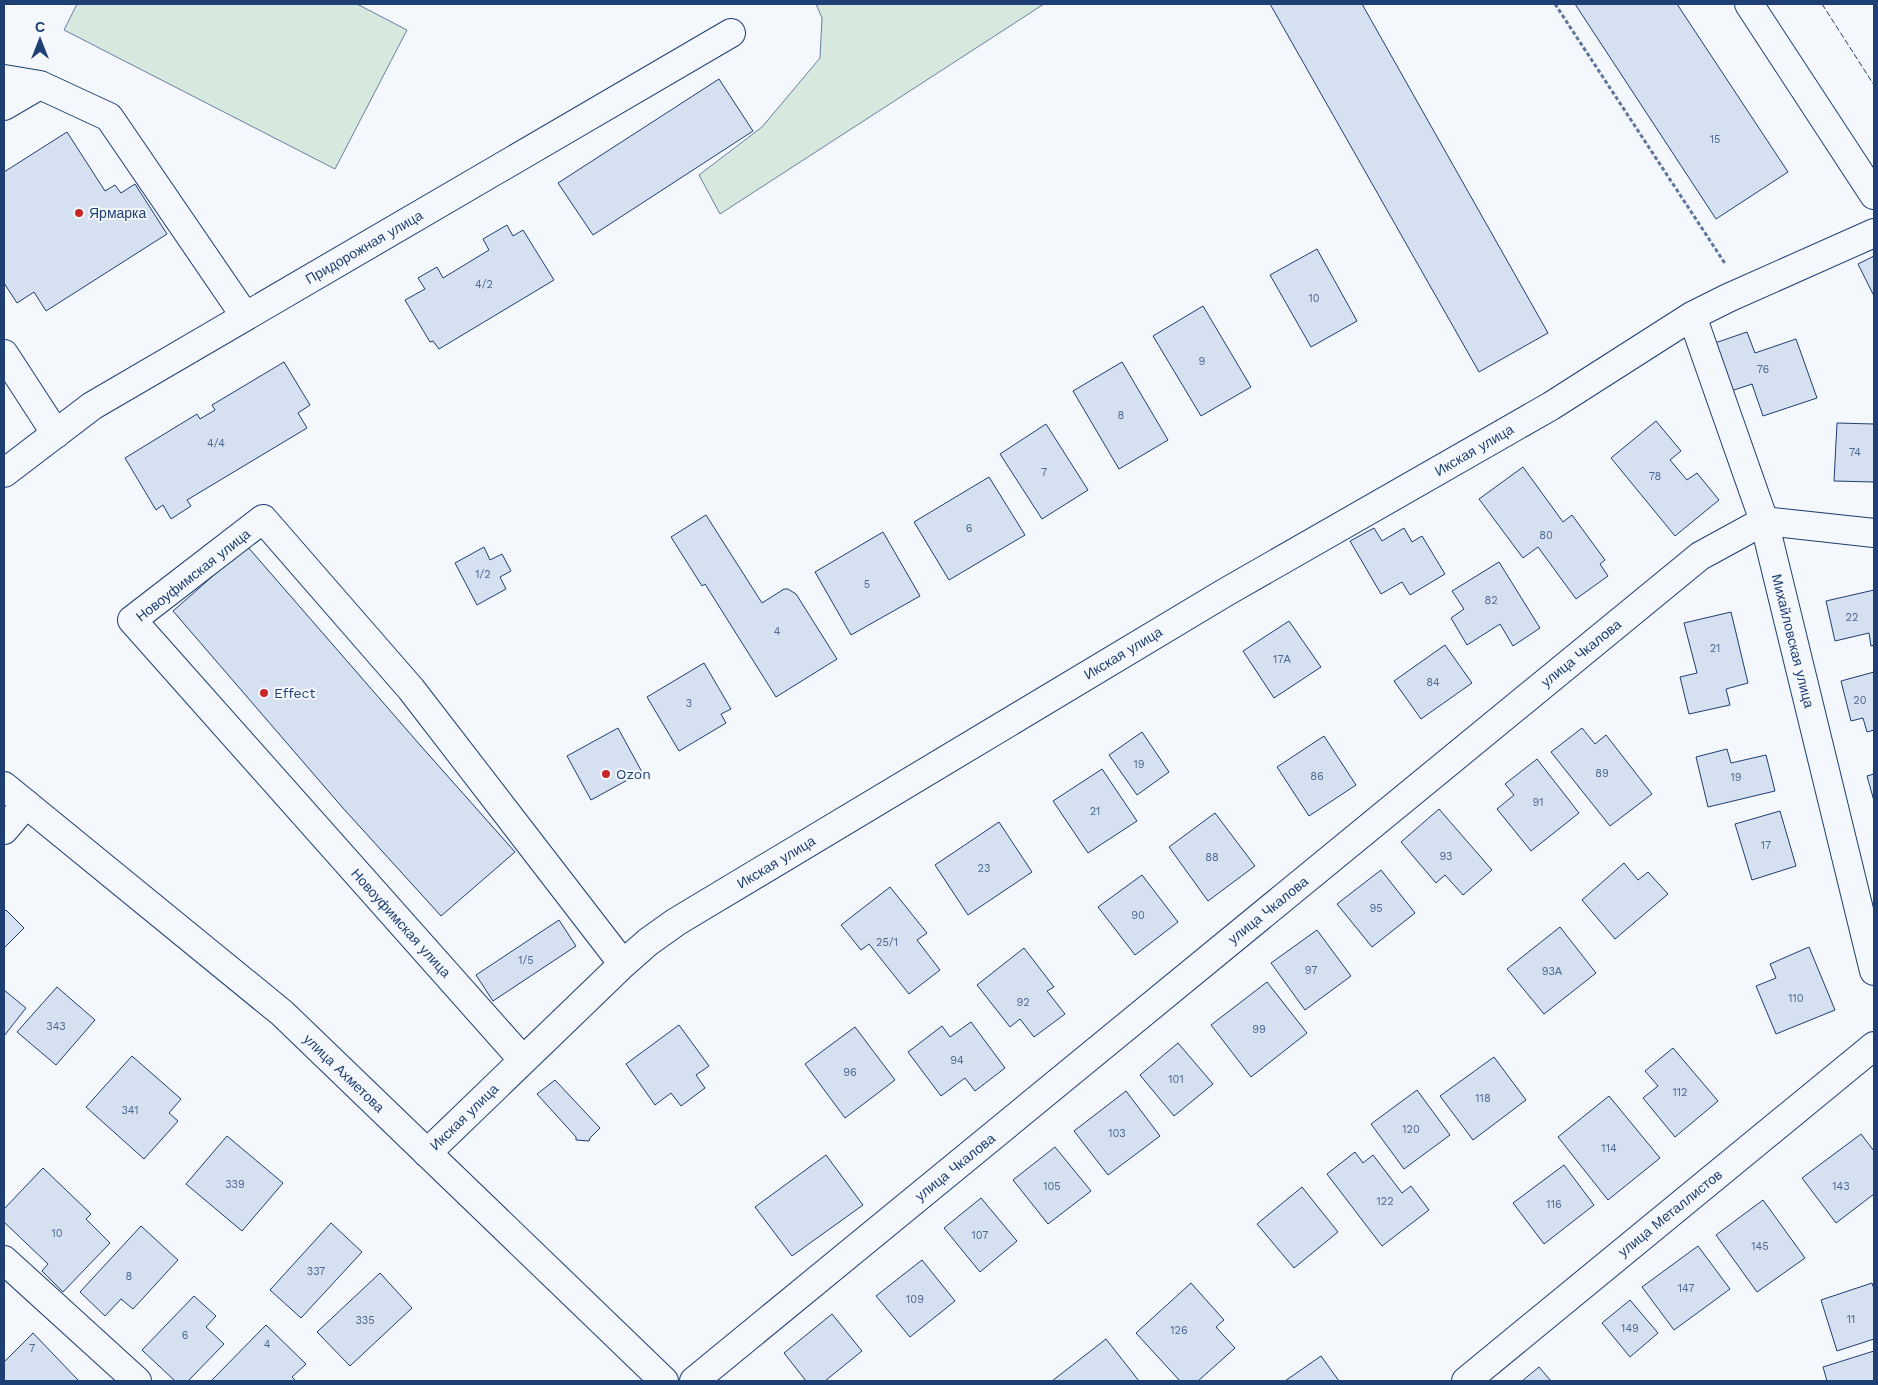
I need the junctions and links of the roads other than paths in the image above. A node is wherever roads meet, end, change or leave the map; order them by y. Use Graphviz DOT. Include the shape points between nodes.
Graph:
graph roads {
  1 [pos="1749,4"];
  2 [pos="731,33"];
  3 [pos="4,79"];
  4 [pos="40,85"];
  5 [pos="4,106"];
  6 [pos="1874,195"];
  7 [pos="1874,233"];
  8 [pos="245,316"];
  9 [pos="1692,316"];
  10 [pos="4,354"];
  11 [pos="56,434"];
  12 [pos="4,473"];
  13 [pos="1764,521"];
  14 [pos="1874,533"];
  15 [pos="4,786"];
  16 [pos="26,804"];
  17 [pos="4,830"];
  18 [pos="623,964"];
  19 [pos="1874,971"];
  20 [pos="1874,1046"];
  21 [pos="523,1060"];
  22 [pos="428,1153"];
  23 [pos="4,1260"];
  24 [pos="137,1381"];
  25 [pos="664,1381"];
  26 [pos="694,1381"];
  27 [pos="1466,1381"];
  1 -- 6 [label="street"];
  2 -- 8 [label="street, Придорожная улица"];
  3 -- 4 [label="street"];
  4 -- 5 [label="street"];
  4 -- 8 [label="street" via="109,117"];
  7 -- 9 [label="street, Икская улица"];
  8 -- 11 [label="street, Придорожная улица" via="92,406"];
  9 -- 13 [label="street, Михайловская улица"];
  9 -- 18 [label="street, Икская улица" via="1551,406 1226,592 676,922"];
  10 -- 11 [label="street"];
  11 -- 12 [label="street, Придорожная улица"];
  13 -- 14 [label="street"];
  13 -- 19 [label="street, Михайловская улица"];
  13 -- 26 [label="street, улица Чкалова" via="1700,556"];
  15 -- 16 [label="street, улица Ахметова"];
  16 -- 17 [label="street"];
  16 -- 22 [label="street, улица Ахметова" via="282,1013"];
  18 -- 21 [label="street, Икская улица"];
  18 -- 21 [label="street, Новоуфимская улица" via="411,689 263,519 132,620"];
  20 -- 27 [label="street, улица Металлистов"];
  21 -- 22 [label="street, Икская улица"];
  22 -- 25 [label="street, улица Ахметова"];
  23 -- 24 [label="street"];
}
